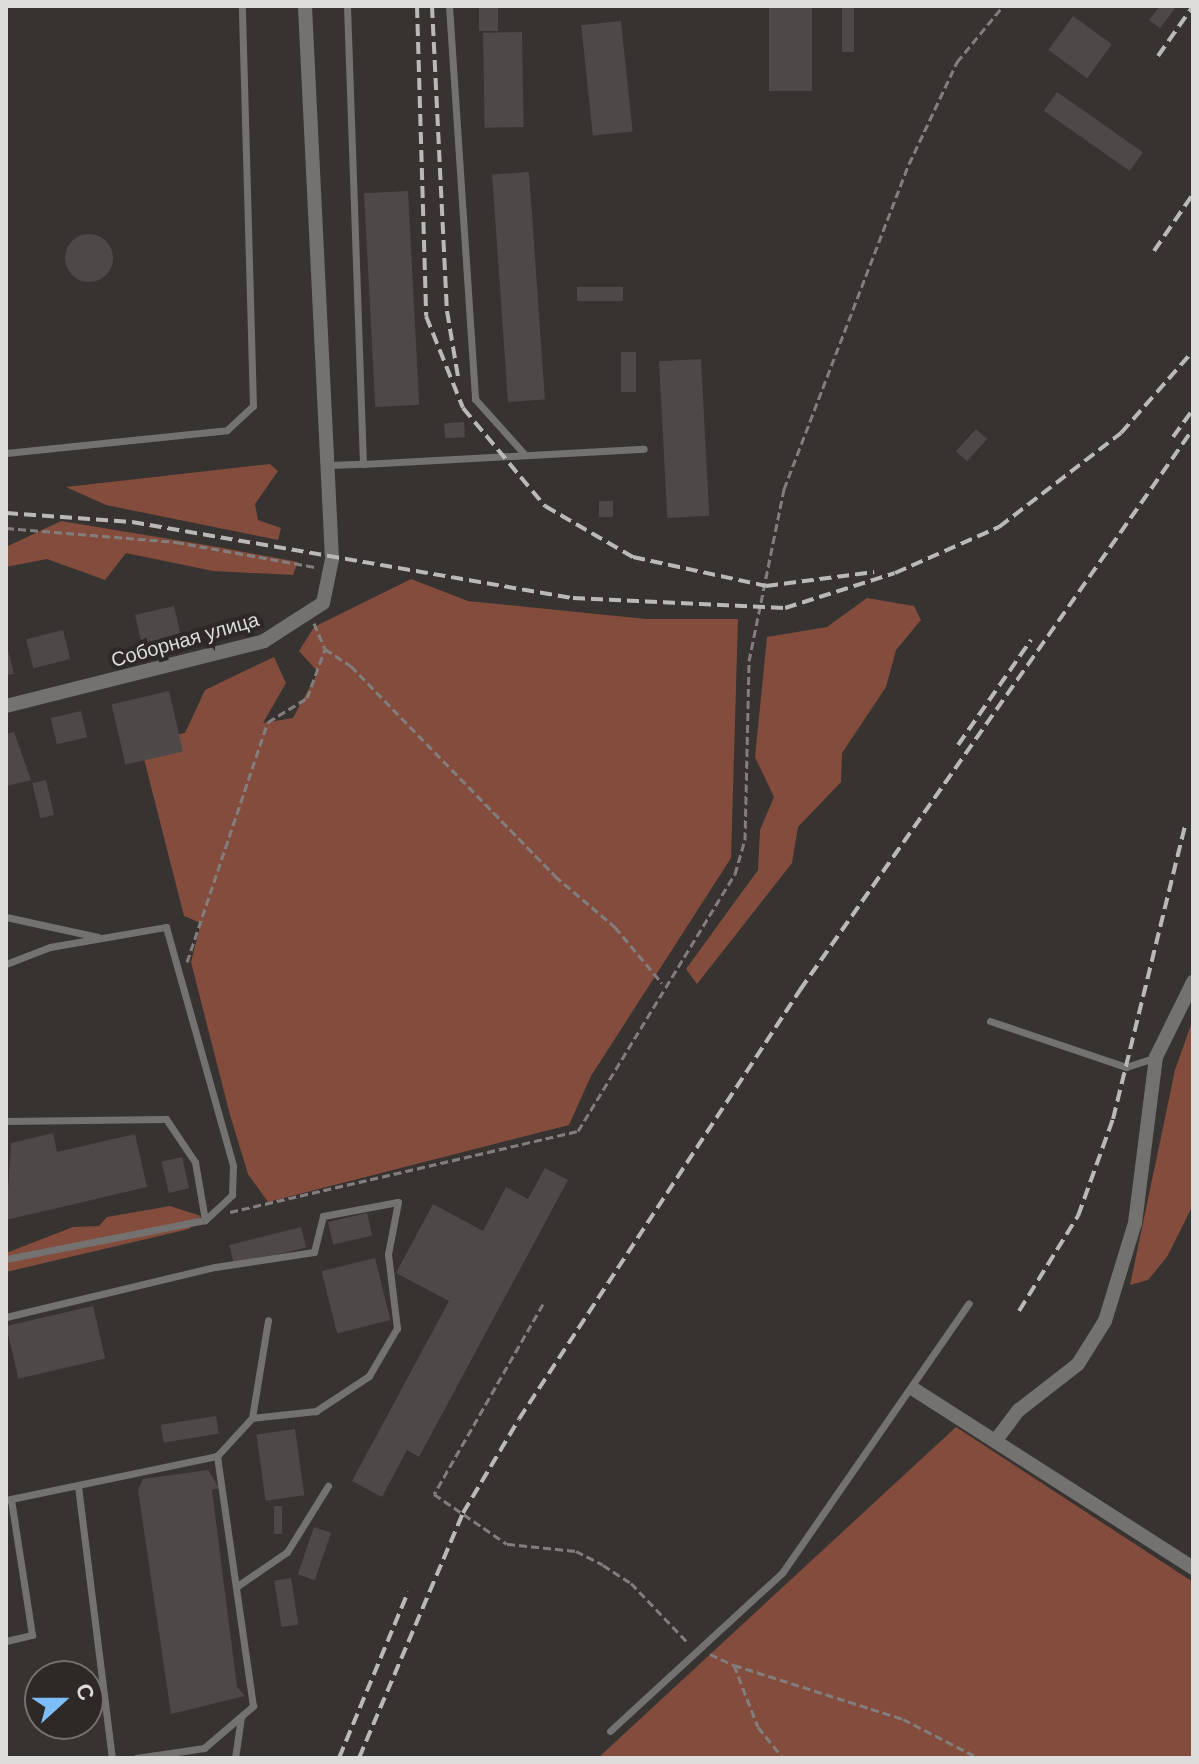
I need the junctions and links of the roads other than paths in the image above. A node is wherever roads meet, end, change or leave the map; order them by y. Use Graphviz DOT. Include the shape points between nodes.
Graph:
graph roads {
  1 [pos="242,6"];
  2 [pos="305,6"];
  3 [pos="347,6"];
  4 [pos="449,6"];
  5 [pos="644,449"];
  6 [pos="6,453"];
  7 [pos="525,455"];
  8 [pos="363,464"];
  9 [pos="328,465"];
  10 [pos="6,706"];
  11 [pos="6,917"];
  12 [pos="104,938"];
  13 [pos="6,964"];
  14 [pos="1193,982"];
  15 [pos="990,1021"];
  16 [pos="1156,1057"];
  17 [pos="6,1121"];
  18 [pos="205,1220"];
  19 [pos="6,1259"];
  20 [pos="969,1303"];
  21 [pos="6,1317"];
  22 [pos="268,1320"];
  23 [pos="915,1390"];
  24 [pos="252,1418"];
  25 [pos="996,1440"];
  26 [pos="217,1456"];
  27 [pos="78,1486"];
  28 [pos="328,1486"];
  29 [pos="8,1500"];
  30 [pos="1193,1568"];
  31 [pos="236,1587"];
  32 [pos="6,1641"];
  33 [pos="241,1716"];
  34 [pos="610,1731"];
  35 [pos="112,1758"];
  36 [pos="136,1758"];
  37 [pos="235,1758"];
  1 -- 6 [label="lane" via="253,406 227,430"];
  2 -- 9 [label="street"];
  3 -- 8 [label="lane"];
  4 -- 7 [label="lane" via="475,399"];
  5 -- 7 [label="lane"];
  7 -- 8 [label="lane"];
  8 -- 9 [label="lane"];
  9 -- 10 [label="street, Соборная улица" via="332,565 323,603 311,616 264,641"];
  11 -- 12 [label="lane"];
  12 -- 13 [label="lane"];
  12 -- 18 [label="lane" via="166,927 233,1166 232,1195"];
  14 -- 16 [label="street"];
  15 -- 16 [label="lane" via="1126,1067"];
  16 -- 25 [label="street" via="1135,1223 1105,1321 1078,1364 1019,1410"];
  17 -- 18 [label="lane" via="166,1119 195,1162"];
  18 -- 19 [label="lane"];
  20 -- 23 [label="lane"];
  21 -- 24 [label="lane" via="215,1267 314,1252 323,1216 398,1202 388,1254 397,1328 369,1376 316,1411"];
  22 -- 24 [label="lane"];
  23 -- 25 [label="street"];
  23 -- 34 [label="lane" via="893,1410 879,1442 782,1573"];
  24 -- 26 [label="lane"];
  25 -- 30 [label="street"];
  26 -- 27 [label="lane"];
  26 -- 31 [label="lane"];
  27 -- 29 [label="lane"];
  27 -- 35 [label="lane"];
  28 -- 31 [label="lane" via="287,1552"];
  29 -- 32 [label="lane" via="32,1635"];
  31 -- 33 [label="lane" via="253,1706"];
  33 -- 36 [label="lane" via="204,1748"];
  33 -- 37 [label="lane"];
}
